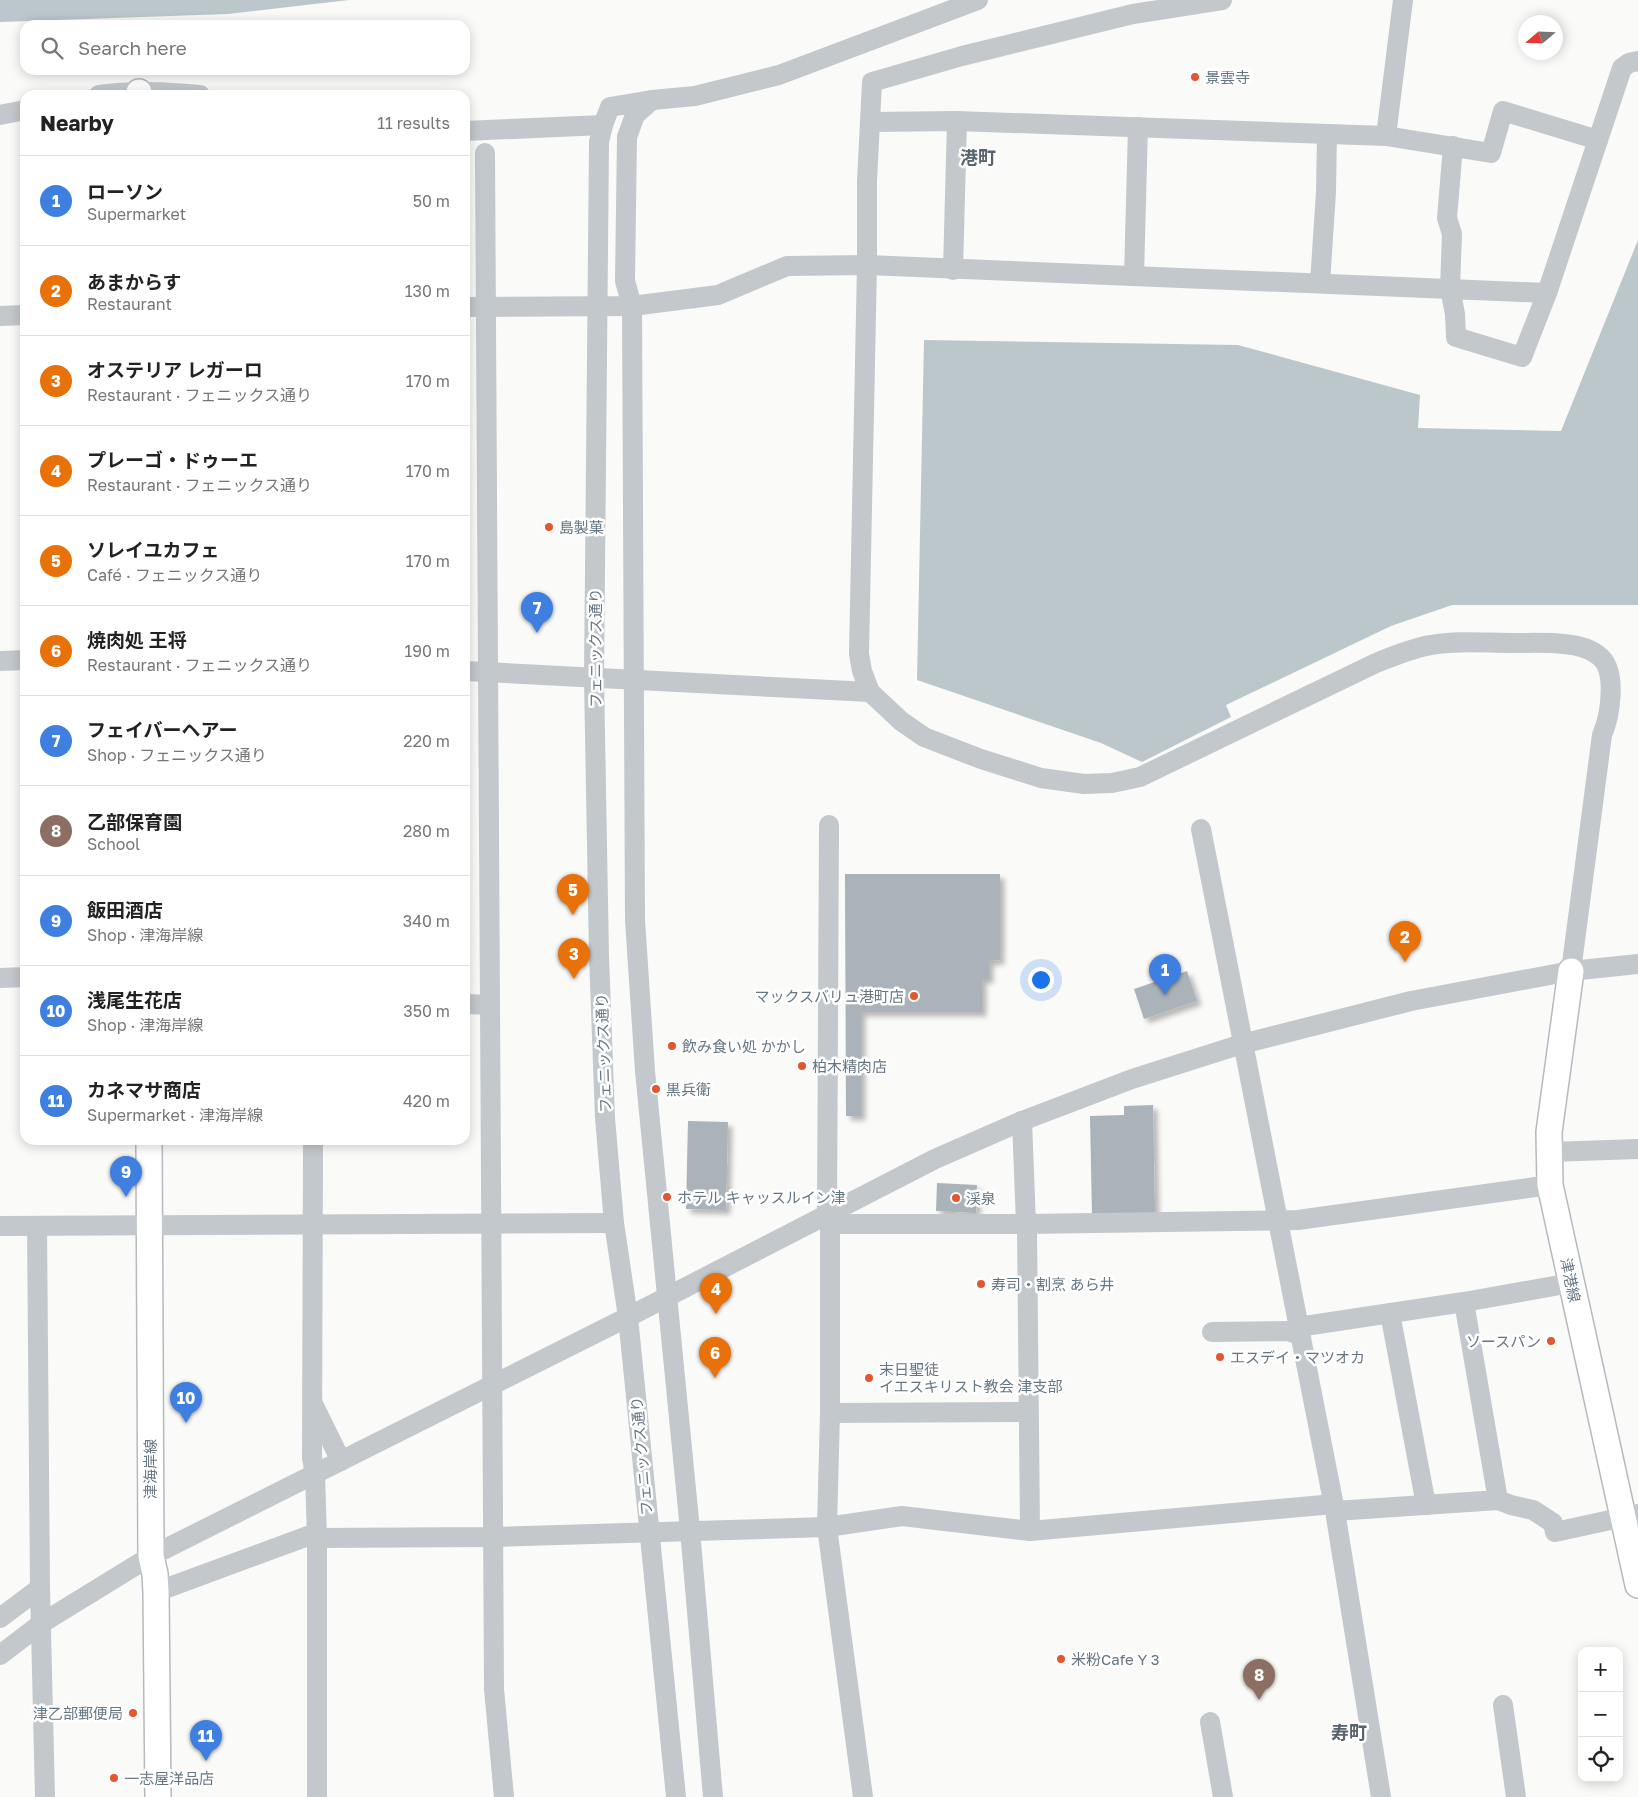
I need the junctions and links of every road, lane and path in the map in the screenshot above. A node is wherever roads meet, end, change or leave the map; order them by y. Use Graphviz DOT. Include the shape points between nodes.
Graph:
graph roads {
  1 [pos="978,0"];
  2 [pos="1222,0"];
  3 [pos="1403,0"];
  4 [pos="1638,61"];
  5 [pos="652,100"];
  6 [pos="20,111"];
  7 [pos="0,115"];
  8 [pos="957,121"];
  9 [pos="871,122"];
  10 [pos="603,125"];
  11 [pos="1138,127"];
  12 [pos="470,130"];
  13 [pos="1327,134"];
  14 [pos="1386,136"];
  15 [pos="1598,140"];
  16 [pos="1453,146"];
  17 [pos="485,153"];
  18 [pos="867,266"];
  19 [pos="954,270"];
  20 [pos="1134,276"];
  21 [pos="1320,283"];
  22 [pos="1450,288"];
  23 [pos="1547,293"];
  24 [pos="598,305"];
  25 [pos="632,306"];
  26 [pos="470,307"];
  27 [pos="486,307"];
  28 [pos="20,315"];
  29 [pos="0,316"];
  30 [pos="0,660"];
  31 [pos="20,660"];
  32 [pos="470,671"];
  33 [pos="488,672"];
  34 [pos="594,678"];
  35 [pos="634,681"];
  36 [pos="870,692"];
  37 [pos="829,825"];
  38 [pos="1201,828"];
  39 [pos="1638,964"];
  40 [pos="1571,972"];
  41 [pos="20,977"];
  42 [pos="0,978"];
  43 [pos="470,1004"];
  44 [pos="490,1004"];
  45 [pos="1242,1044"];
  46 [pos="1022,1121"];
  47 [pos="149,1145"];
  48 [pos="313,1145"];
  49 [pos="1638,1148"];
  50 [pos="1550,1152"];
  51 [pos="1550,1185"];
  52 [pos="828,1219"];
  53 [pos="1277,1220"];
  54 [pos="614,1223"];
  55 [pos="492,1224"];
  56 [pos="1026,1224"];
  57 [pos="313,1225"];
  58 [pos="0,1226"];
  59 [pos="37,1226"];
  60 [pos="150,1226"];
  61 [pos="1571,1283"];
  62 [pos="668,1296"];
  63 [pos="1464,1302"];
  64 [pos="1390,1313"];
  65 [pos="628,1317"];
  66 [pos="1299,1331"];
  67 [pos="1212,1332"];
  68 [pos="491,1385"];
  69 [pos="312,1402"];
  70 [pos="1028,1412"];
  71 [pos="830,1413"];
  72 [pos="341,1461"];
  73 [pos="315,1474"];
  74 [pos="1498,1500"];
  75 [pos="1426,1505"];
  76 [pos="1334,1508"];
  77 [pos="1630,1515"];
  78 [pos="827,1527"];
  79 [pos="690,1530"];
  80 [pos="1030,1531"];
  81 [pos="649,1532"];
  82 [pos="316,1536"];
  83 [pos="492,1537"];
  84 [pos="151,1556"];
  85 [pos="1638,1585"];
  86 [pos="40,1588"];
  87 [pos="156,1592"];
  88 [pos="0,1618"];
  89 [pos="42,1623"];
  90 [pos="0,1655"];
  91 [pos="1503,1705"];
  92 [pos="1210,1722"];
  93 [pos="45,1797"];
  94 [pos="158,1797"];
  95 [pos="317,1797"];
  96 [pos="504,1797"];
  97 [pos="676,1797"];
  98 [pos="713,1797"];
  99 [pos="863,1797"];
  100 [pos="1223,1797"];
  101 [pos="1382,1797"];
  102 [pos="1516,1797"];
  1 -- 5 [label="street" via="779,75 695,96"];
  2 -- 9 [label="street" via="1133,14 872,82"];
  3 -- 14 [label="street"];
  4 -- 15 [label="street" via="1622,68"];
  5 -- 10 [label="street" via="610,107"];
  5 -- 25 [label="street" via="635,115 628,137 625,281"];
  6 -- 7 [label="street"];
  8 -- 9 [label="street"];
  8 -- 11 [label="street"];
  8 -- 19 [label="street"];
  9 -- 18 [label="street"];
  10 -- 12 [label="street"];
  10 -- 24 [label="street, フェニックス通り" via="599,142"];
  11 -- 13 [label="street"];
  11 -- 20 [label="street"];
  13 -- 14 [label="street"];
  13 -- 21 [label="street"];
  14 -- 16 [label="street"];
  15 -- 16 [label="street" via="1503,111 1491,153"];
  15 -- 23 [label="street"];
  16 -- 22 [label="street" via="1447,218 1452,234"];
  17 -- 27 [label="street"];
  18 -- 19 [label="street"];
  18 -- 25 [label="street" via="787,266 718,295"];
  18 -- 36 [label="street" via="859,654"];
  19 -- 20 [label="street"];
  20 -- 21 [label="street"];
  21 -- 22 [label="street"];
  22 -- 23 [label="street"];
  22 -- 23 [label="street" via="1456,337 1522,357"];
  24 -- 25 [label="street"];
  24 -- 27 [label="street"];
  24 -- 34 [label="street, フェニックス通り"];
  25 -- 35 [label="street"];
  26 -- 27 [label="street"];
  27 -- 33 [label="street"];
  28 -- 29 [label="street"];
  30 -- 31 [label="street"];
  32 -- 33 [label="street"];
  33 -- 34 [label="street"];
  33 -- 44 [label="street"];
  34 -- 35 [label="street"];
  34 -- 54 [label="street, フェニックス通り" via="599,965 605,1118"];
  35 -- 36 [label="street"];
  35 -- 62 [label="street" via="635,920 645,1071"];
  36 -- 40 [label="street" via="924,737 981,759 1041,778 1084,784 1112,783 1140,777 1400,653 1454,642 1564,644 1586,649 1600,656 1606,664 1611,691 1607,724 1602,735"];
  37 -- 52 [label="street"];
  38 -- 45 [label="street"];
  39 -- 40 [label="street"];
  40 -- 45 [label="street" via="1411,1001"];
  40 -- 50 [label="main road, 津港線" via="1549,1132"];
  41 -- 42 [label="street"];
  43 -- 44 [label="street"];
  44 -- 55 [label="street"];
  45 -- 46 [label="street" via="1132,1079"];
  45 -- 53 [label="street"];
  46 -- 52 [label="street" via="935,1159"];
  46 -- 56 [label="street"];
  47 -- 60 [label="main road, 津海岸線"];
  48 -- 57 [label="street"];
  49 -- 50 [label="street"];
  50 -- 51 [label="main road, 津港線"];
  51 -- 53 [label="street" via="1298,1220"];
  51 -- 61 [label="main road, 津港線"];
  52 -- 56 [label="street"];
  52 -- 62 [label="street"];
  52 -- 71 [label="street"];
  53 -- 56 [label="street"];
  53 -- 66 [label="street"];
  54 -- 55 [label="street"];
  54 -- 65 [label="street, フェニックス通り"];
  55 -- 57 [label="street"];
  55 -- 68 [label="street"];
  56 -- 70 [label="street"];
  57 -- 60 [label="street"];
  57 -- 69 [label="street"];
  58 -- 59 [label="street"];
  59 -- 60 [label="street"];
  59 -- 86 [label="street"];
  60 -- 84 [label="main road, 津海岸線"];
  61 -- 63 [label="street"];
  61 -- 77 [label="main road, 津港線"];
  62 -- 65 [label="street"];
  62 -- 79 [label="street"];
  63 -- 64 [label="street"];
  63 -- 74 [label="street"];
  64 -- 66 [label="street"];
  64 -- 75 [label="street"];
  65 -- 68 [label="street"];
  65 -- 81 [label="street, フェニックス通り"];
  66 -- 67 [label="street"];
  66 -- 76 [label="street"];
  68 -- 72 [label="street"];
  68 -- 83 [label="street"];
  69 -- 72 [label="street"];
  69 -- 73 [label="street"];
  70 -- 71 [label="street"];
  70 -- 80 [label="street"];
  71 -- 78 [label="street"];
  72 -- 73 [label="street"];
  73 -- 82 [label="street"];
  73 -- 84 [label="street"];
  74 -- 75 [label="street"];
  74 -- 77 [label="street" via="1532,1510 1553,1523 1555,1532"];
  75 -- 76 [label="street"];
  76 -- 80 [label="street"];
  76 -- 101 [label="street"];
  77 -- 85 [label="main road, 津港線"];
  78 -- 79 [label="street"];
  78 -- 80 [label="street" via="902,1516"];
  78 -- 99 [label="street"];
  79 -- 81 [label="street"];
  79 -- 98 [label="street"];
  81 -- 83 [label="street"];
  81 -- 97 [label="street, フェニックス通り"];
  82 -- 83 [label="street"];
  82 -- 87 [label="street"];
  82 -- 95 [label="street"];
  83 -- 96 [label="street" via="494,1689"];
  84 -- 87 [label="main road, 津海岸線"];
  84 -- 89 [label="street"];
  86 -- 88 [label="street"];
  86 -- 89 [label="street"];
  87 -- 94 [label="main road, 津海岸線"];
  89 -- 90 [label="street"];
  89 -- 93 [label="street"];
  91 -- 102 [label="street"];
  92 -- 100 [label="street"];
}
